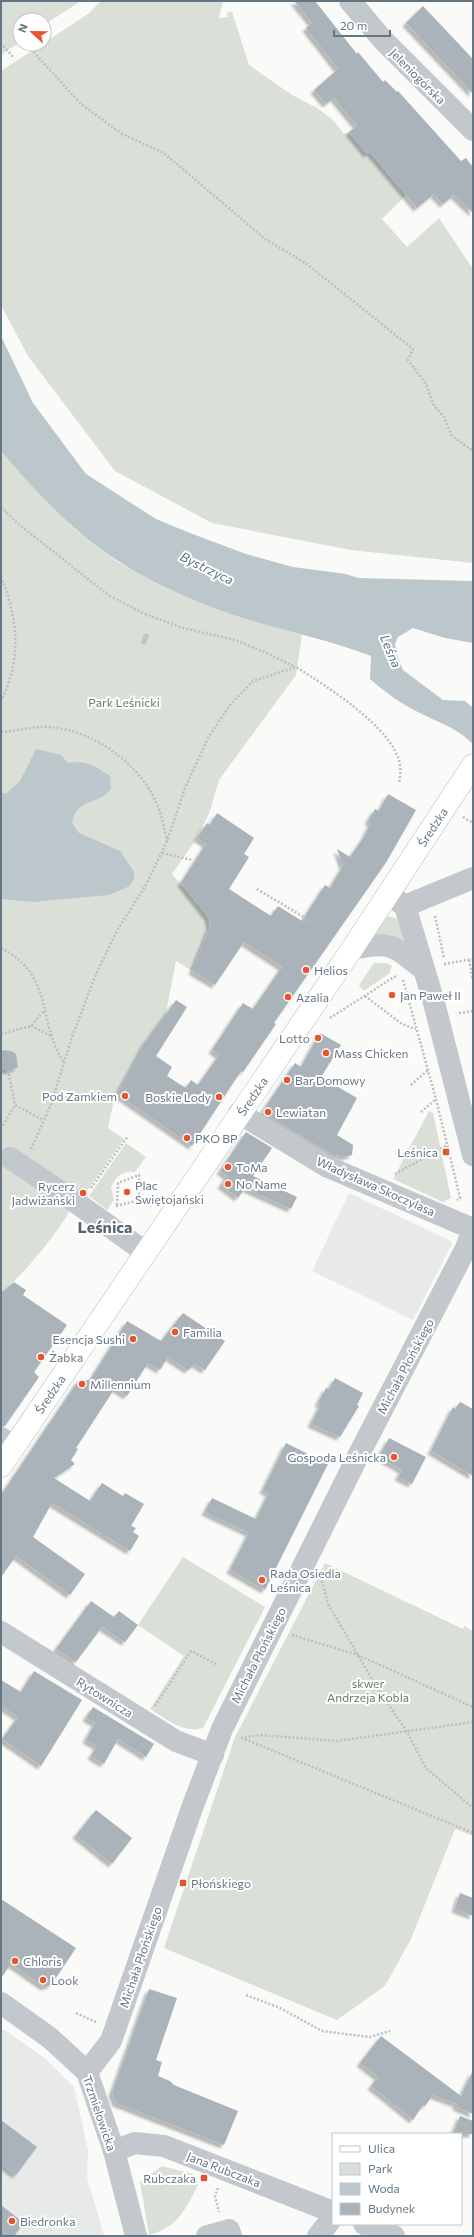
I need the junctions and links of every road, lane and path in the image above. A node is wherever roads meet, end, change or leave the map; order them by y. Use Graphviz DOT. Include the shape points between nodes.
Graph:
graph roads {
  1 [pos="350,1"];
  2 [pos="1,43"];
  3 [pos="33,52"];
  4 [pos="12,57"];
  5 [pos="473,130"];
  6 [pos="473,451"];
  7 [pos="1,507"];
  8 [pos="1,576"];
  9 [pos="296,667"];
  10 [pos="1,701"];
  11 [pos="1,732"];
  12 [pos="473,765"];
  13 [pos="399,783"];
  14 [pos="167,841"];
  15 [pos="162,853"];
  16 [pos="192,860"];
  17 [pos="473,878"];
  18 [pos="257,889"];
  19 [pos="428,896"];
  20 [pos="397,900"];
  21 [pos="312,922"];
  22 [pos="1,948"];
  23 [pos="352,949"];
  24 [pos="473,959"];
  25 [pos="469,960"];
  26 [pos="445,964"];
  27 [pos="432,967"];
  28 [pos="398,968"];
  29 [pos="401,975"];
  30 [pos="473,980"];
  31 [pos="365,996"];
  32 [pos="338,1008"];
  33 [pos="45,1011"];
  34 [pos="473,1011"];
  35 [pos="459,1014"];
  36 [pos="31,1026"];
  37 [pos="417,1029"];
  38 [pos="1,1034"];
  39 [pos="51,1036"];
  40 [pos="64,1064"];
  41 [pos="8,1070"];
  42 [pos="428,1070"];
  43 [pos="411,1085"];
  44 [pos="436,1099"];
  45 [pos="15,1105"];
  46 [pos="421,1112"];
  47 [pos="239,1113"];
  48 [pos="43,1120"];
  49 [pos="1,1129"];
  50 [pos="128,1136"];
  51 [pos="447,1144"];
  52 [pos="473,1155"];
  53 [pos="17,1162"];
  54 [pos="393,1175"];
  55 [pos="460,1198"];
  56 [pos="73,1200"];
  57 [pos="140,1200"];
  58 [pos="116,1205"];
  59 [pos="151,1206"];
  60 [pos="105,1223"];
  61 [pos="473,1230"];
  62 [pos="145,1252"];
  63 [pos="8,1443"];
  64 [pos="1,1466"];
  65 [pos="319,1573"];
  66 [pos="1,1632"];
  67 [pos="290,1634"];
  68 [pos="358,1655"];
  69 [pos="216,1664"];
  70 [pos="473,1708"];
  71 [pos="150,1713"];
  72 [pos="473,1722"];
  73 [pos="407,1732"];
  74 [pos="213,1755"];
  75 [pos="473,1808"];
  76 [pos="473,1832"];
  77 [pos="246,1995"];
  78 [pos="1,2003"];
  79 [pos="390,2032"];
  80 [pos="87,2072"];
  81 [pos="114,2151"];
  82 [pos="220,2181"];
  83 [pos="329,2224"];
  84 [pos="366,2225"];
  85 [pos="221,2235"];
  86 [pos="136,2236"];
  87 [pos="394,2236"];
  1 -- 5 [label="street, Jeleniogórska" via="383,40"];
  2 -- 4 [label="path"];
  3 -- 6 [label="path" via="81,104 122,134 164,153 265,239 307,264 413,349 408,360 426,384 434,406 444,417 452,436"];
  7 -- 9 [label="path" via="16,522 108,595 170,624 234,640"];
  8 -- 10 [label="path" via="10,602 15,632 10,682"];
  9 -- 13 [label="path" via="351,703 371,721 394,748 400,764"];
  9 -- 14 [label="path" via="254,681 230,705 208,738 185,788"];
  11 -- 14 [label="path" via="50,727 67,730 99,743 124,761 152,794"];
  12 -- 20 [label="main road, Średzka"];
  14 -- 15 [label="path"];
  15 -- 16 [label="path"];
  15 -- 40 [label="path" via="148,883 118,929 96,974"];
  17 -- 19 [label="street"];
  18 -- 21 [label="path"];
  19 -- 20 [label="street"];
  19 -- 26 [label="path"];
  20 -- 23 [label="main road, Średzka"];
  20 -- 27 [label="street"];
  22 -- 33 [label="path" via="22,960 31,971"];
  23 -- 27 [label="street" via="374,944 396,947"];
  23 -- 47 [label="main road, Średzka"];
  24 -- 25 [label="path"];
  25 -- 26 [label="path"];
  25 -- 30 [label="path"];
  26 -- 27 [label="path"];
  27 -- 52 [label="street" via="433,999"];
  28 -- 29 [label="path"];
  29 -- 31 [label="path" via="394,976"];
  29 -- 37 [label="path"];
  31 -- 32 [label="path" via="330,1019"];
  31 -- 37 [label="path" via="402,1024"];
  33 -- 36 [label="path"];
  33 -- 39 [label="path"];
  34 -- 35 [label="path"];
  36 -- 38 [label="path"];
  36 -- 39 [label="path"];
  37 -- 42 [label="path"];
  39 -- 40 [label="path"];
  40 -- 48 [label="path"];
  41 -- 45 [label="path"];
  42 -- 43 [label="path"];
  42 -- 44 [label="path"];
  44 -- 46 [label="path"];
  44 -- 51 [label="path"];
  45 -- 48 [label="path"];
  45 -- 49 [label="path"];
  47 -- 61 [label="street, Władysława Skoczylasa" via="328,1167"];
  47 -- 62 [label="main road, Średzka"];
  48 -- 53 [label="path"];
  50 -- 56 [label="path"];
  51 -- 54 [label="path"];
  51 -- 55 [label="path"];
  53 -- 56 [label="street"];
  56 -- 60 [label="street"];
  57 -- 58 [label="path"];
  57 -- 58 [label="path" via="139,1175 118,1183"];
  57 -- 59 [label="path"];
  58 -- 60 [label="path"];
  60 -- 62 [label="street"];
  61 -- 74 [label="street, Michała Płońskiego" via="249,1673 222,1729"];
  62 -- 63 [label="main road, Średzka"];
  63 -- 64 [label="main road, Średzka"];
  65 -- 68 [label="path" via="328,1604"];
  66 -- 74 [label="street, Rytownicza" via="176,1741"];
  67 -- 68 [label="path"];
  68 -- 70 [label="path"];
  68 -- 73 [label="path"];
  69 -- 71 [label="path" via="191,1651"];
  72 -- 73 [label="path"];
  73 -- 75 [label="path" via="426,1768"];
  73 -- 76 [label="path" via="337,1741 259,1735 242,1738"];
  74 -- 80 [label="street, Michała Płońskiego" via="111,2041"];
  77 -- 79 [label="path" via="280,2008 322,2031 370,2037"];
  78 -- 80 [label="street, Trzmielowicka" via="50,2038"];
  80 -- 81 [label="street, Trzmielowicka"];
  81 -- 83 [label="street, Jana Rubczaka" via="135,2143 164,2146"];
  81 -- 86 [label="street, Trzmielowicka"];
  82 -- 85 [label="path" via="215,2196"];
  84 -- 87 [label="street"];
}
